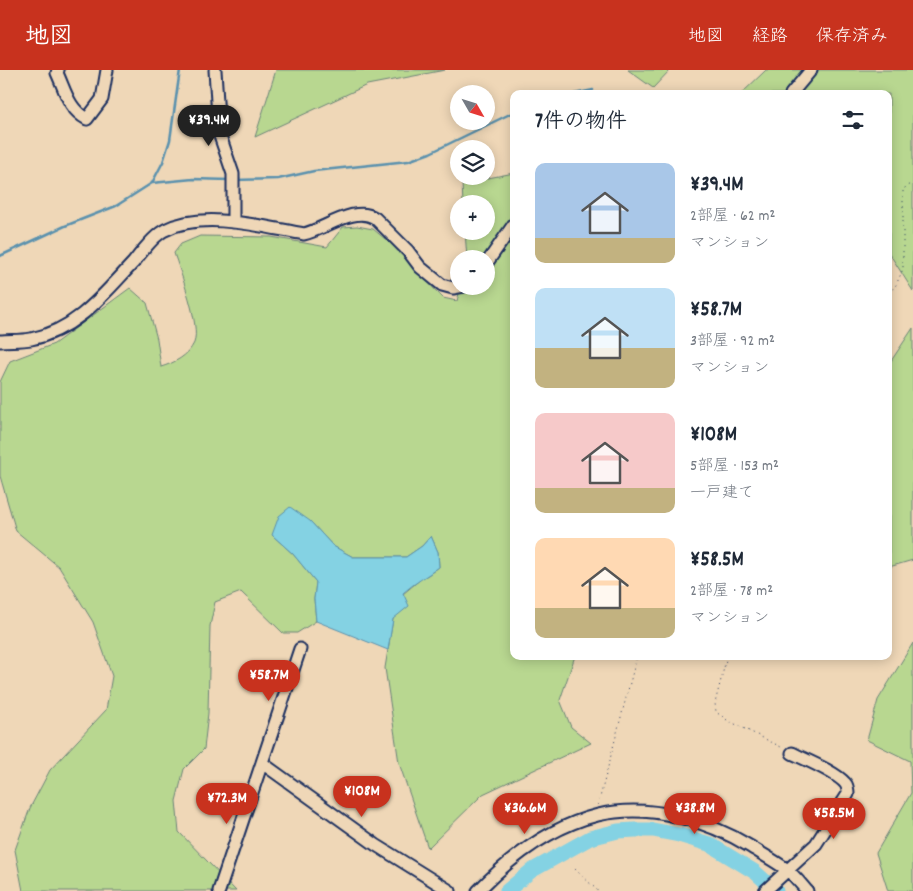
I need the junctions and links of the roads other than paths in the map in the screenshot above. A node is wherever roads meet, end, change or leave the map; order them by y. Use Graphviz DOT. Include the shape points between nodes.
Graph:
graph roads {
  1 [pos="58,70"];
  2 [pos="107,70"];
  3 [pos="215,70"];
  4 [pos="811,70"];
  5 [pos="795,90"];
  6 [pos="233,222"];
  7 [pos="510,230"];
  8 [pos="495,251"];
  9 [pos="450,287"];
  10 [pos="0,341"];
  11 [pos="300,649"];
  12 [pos="792,753"];
  13 [pos="262,763"];
  14 [pos="784,872"];
  15 [pos="219,891"];
  16 [pos="450,891"];
  17 [pos="478,891"];
  18 [pos="765,891"];
  19 [pos="807,891"];
  1 -- 2 [label="street" via="72,108 87,119 102,99"];
  3 -- 6 [label="street" via="219,133 233,174"];
  4 -- 5 [label="street"];
  6 -- 9 [label="street" via="304,234 335,221 360,214 370,215 420,267"];
  6 -- 10 [label="street" via="196,222 162,231 97,302 72,323 30,339"];
  7 -- 8 [label="street"];
  11 -- 13 [label="street"];
  12 -- 14 [label="street" via="845,782 848,794 816,844"];
  13 -- 15 [label="street"];
  13 -- 16 [label="street" via="376,845"];
  14 -- 17 [label="street" via="730,834 688,818 647,811 596,815 560,829 522,851"];
  14 -- 18 [label="street"];
  14 -- 19 [label="street"];
}
